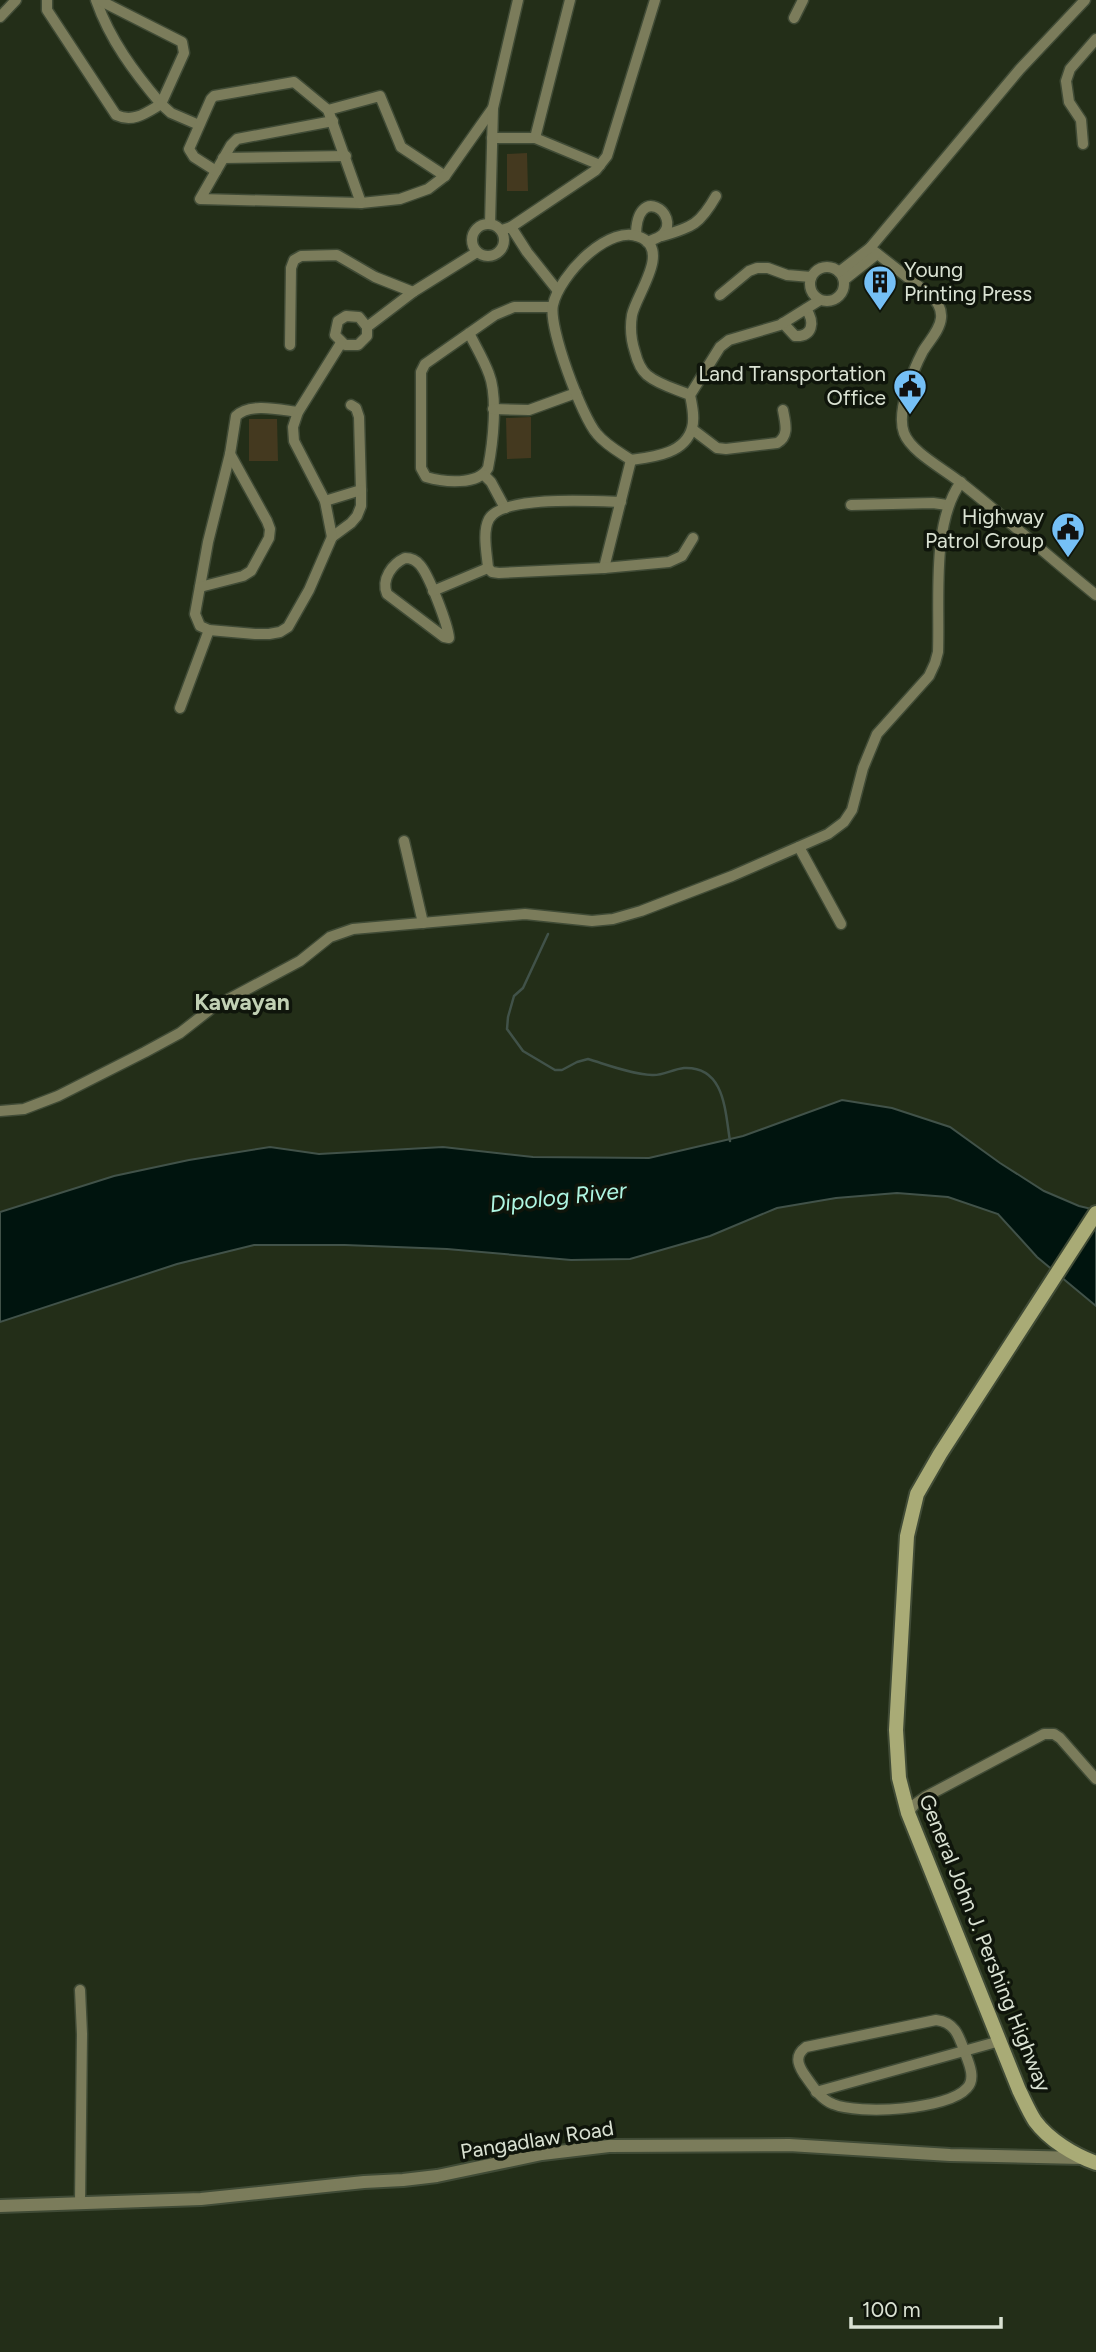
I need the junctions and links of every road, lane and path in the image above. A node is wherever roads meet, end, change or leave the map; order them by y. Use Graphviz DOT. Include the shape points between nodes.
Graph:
graph roads {
  1 [pos="16,0"];
  2 [pos="47,0"];
  3 [pos="97,0"];
  4 [pos="518,0"];
  5 [pos="570,0"];
  6 [pos="655,0"];
  7 [pos="803,0"];
  8 [pos="1085,0"];
  9 [pos="0,17"];
  10 [pos="794,18"];
  11 [pos="1096,40"];
  12 [pos="161,104"];
  13 [pos="493,108"];
  14 [pos="328,110"];
  15 [pos="333,121"];
  16 [pos="199,125"];
  17 [pos="492,138"];
  18 [pos="535,138"];
  19 [pos="1083,144"];
  20 [pos="346,156"];
  21 [pos="223,158"];
  22 [pos="600,165"];
  23 [pos="216,171"];
  24 [pos="445,176"];
  25 [pos="716,196"];
  26 [pos="361,203"];
  27 [pos="490,224"];
  28 [pos="506,229"];
  29 [pos="636,236"];
  30 [pos="662,236"];
  31 [pos="647,242"];
  32 [pos="873,251"];
  33 [pos="477,252"];
  34 [pos="841,276"];
  35 [pos="811,277"];
  36 [pos="558,291"];
  37 [pos="413,292"];
  38 [pos="720,295"];
  39 [pos="820,300"];
  40 [pos="552,306"];
  41 [pos="806,309"];
  42 [pos="783,323"];
  43 [pos="367,327"];
  44 [pos="469,334"];
  45 [pos="341,343"];
  46 [pos="290,345"];
  47 [pos="576,393"];
  48 [pos="690,395"];
  49 [pos="351,405"];
  50 [pos="493,409"];
  51 [pos="783,410"];
  52 [pos="298,412"];
  53 [pos="692,429"];
  54 [pos="230,454"];
  55 [pos="631,460"];
  56 [pos="484,475"];
  57 [pos="961,482"];
  58 [pos="361,490"];
  59 [pos="325,501"];
  60 [pos="621,502"];
  61 [pos="850,505"];
  62 [pos="947,505"];
  63 [pos="505,508"];
  64 [pos="332,537"];
  65 [pos="693,538"];
  66 [pos="488,568"];
  67 [pos="604,568"];
  68 [pos="200,587"];
  69 [pos="433,591"];
  70 [pos="1096,596"];
  71 [pos="209,631"];
  72 [pos="180,708"];
  73 [pos="404,841"];
  74 [pos="799,847"];
  75 [pos="423,923"];
  76 [pos="841,924"];
  77 [pos="0,1111"];
  78 [pos="1096,1213"];
  79 [pos="1096,1779"];
  80 [pos="908,1813"];
  81 [pos="80,1990"];
  82 [pos="1000,2041"];
  83 [pos="965,2052"];
  84 [pos="816,2092"];
  85 [pos="1089,2160"];
  86 [pos="80,2202"];
  87 [pos="0,2206"];
  1 -- 9 [label="street"];
  2 -- 12 [label="street" via="47,10 116,116 132,119"];
  3 -- 12 [label="street" via="122,54"];
  3 -- 12 [label="street" via="182,42 184,53"];
  4 -- 13 [label="street"];
  5 -- 18 [label="street"];
  6 -- 22 [label="street" via="610,147"];
  7 -- 10 [label="street"];
  8 -- 32 [label="street" via="1020,69"];
  11 -- 19 [label="street" via="1070,69 1066,81 1069,102 1081,120"];
  12 -- 16 [label="street"];
  13 -- 17 [label="street"];
  13 -- 24 [label="street"];
  14 -- 15 [label="street"];
  14 -- 16 [label="street" via="289,81 214,96"];
  14 -- 24 [label="street" via="382,97 401,147"];
  15 -- 20 [label="street"];
  15 -- 21 [label="street" via="237,139"];
  16 -- 23 [label="street" via="189,149"];
  17 -- 18 [label="street"];
  17 -- 27 [label="street"];
  18 -- 22 [label="street"];
  20 -- 21 [label="street"];
  20 -- 26 [label="street"];
  21 -- 23 [label="street"];
  22 -- 28 [label="street"];
  23 -- 26 [label="street" via="200,200"];
  24 -- 26 [label="street" via="428,189 400,199"];
  25 -- 30 [label="street" via="696,223"];
  27 -- 28 [label="street"];
  27 -- 33 [label="street" via="475,232 472,240"];
  28 -- 33 [label="street" via="499,252 485,256"];
  28 -- 36 [label="street"];
  29 -- 30 [label="street" via="637,217 648,206 661,209 665,216 667,227"];
  29 -- 31 [label="street"];
  29 -- 36 [label="street" via="616,237 586,255"];
  30 -- 31 [label="street"];
  31 -- 48 [label="street" via="653,261 633,312 635,354 646,374"];
  32 -- 34 [label="street"];
  32 -- 57 [label="street" via="937,302 942,315 912,377 902,424 916,449"];
  33 -- 37 [label="street"];
  34 -- 35 [label="street" via="832,267 824,267"];
  34 -- 39 [label="street" via="843,289 838,297"];
  35 -- 38 [label="street" via="757,268"];
  35 -- 39 [label="street" via="810,290"];
  36 -- 40 [label="street"];
  37 -- 43 [label="street"];
  37 -- 46 [label="street" via="369,274 341,256 301,256 291,268"];
  39 -- 41 [label="street"];
  40 -- 44 [label="street" via="514,307"];
  40 -- 47 [label="street"];
  41 -- 42 [label="street"];
  41 -- 42 [label="street" via="812,321 806,335 795,336"];
  42 -- 48 [label="street" via="729,340"];
  43 -- 45 [label="street" via="362,343 349,347"];
  43 -- 45 [label="street" via="355,315 342,318 335,330"];
  44 -- 50 [label="street" via="489,374"];
  44 -- 56 [label="street" via="425,364 421,372 421,468 426,477 437,480"];
  45 -- 52 [label="street"];
  47 -- 50 [label="street" via="529,410"];
  47 -- 55 [label="street" via="596,433"];
  48 -- 53 [label="street"];
  49 -- 58 [label="street" via="359,417"];
  50 -- 56 [label="street"];
  51 -- 53 [label="street" via="786,430 777,443 717,448"];
  52 -- 54 [label="street" via="252,408 240,412"];
  52 -- 59 [label="street" via="294,441"];
  53 -- 55 [label="street" via="673,450"];
  54 -- 68 [label="street"];
  54 -- 68 [label="street" via="267,521 269,538 251,571"];
  55 -- 60 [label="street"];
  56 -- 63 [label="street"];
  57 -- 62 [label="street"];
  57 -- 70 [label="street"];
  58 -- 59 [label="street"];
  58 -- 64 [label="street" via="357,516"];
  59 -- 64 [label="street"];
  60 -- 63 [label="street" via="564,499"];
  60 -- 67 [label="street"];
  61 -- 62 [label="street"];
  62 -- 74 [label="street" via="935,663 929,676 877,734 844,822"];
  63 -- 66 [label="street" via="489,518"];
  64 -- 71 [label="street" via="288,627 269,634"];
  65 -- 67 [label="street" via="682,556 669,562"];
  66 -- 67 [label="street" via="499,573"];
  66 -- 69 [label="street"];
  68 -- 71 [label="street" via="196,621"];
  69 -- 69 [label="street" via="450,634 449,638 387,594 385,579 398,562 413,559 421,565"];
  71 -- 72 [label="street"];
  73 -- 75 [label="street"];
  74 -- 75 [label="street" via="613,919 525,914"];
  74 -- 76 [label="street"];
  75 -- 77 [label="street" via="339,932 300,961 212,1008 180,1034 58,1096 24,1109"];
  78 -- 80 [label="main road, General John J. Pershing Highway" via="917,1494 907,1536 895,1730 898,1778"];
  79 -- 80 [label="street" via="1060,1738 1044,1734 925,1797"];
  80 -- 82 [label="main road, General John J. Pershing Highway"];
  81 -- 86 [label="street"];
  82 -- 83 [label="street"];
  82 -- 85 [label="main road, General John J. Pershing Highway" via="1035,2121"];
  83 -- 84 [label="street"];
  83 -- 84 [label="street" via="971,2068 969,2087 944,2099 905,2109 848,2109 831,2104"];
  83 -- 84 [label="street" via="953,2027 936,2020 818,2043 799,2052 797,2060"];
  85 -- 86 [label="street, Pangadlaw Road" via="789,2145 609,2146 403,2180 201,2199"];
  86 -- 87 [label="street, Pangadlaw Road"];
}
